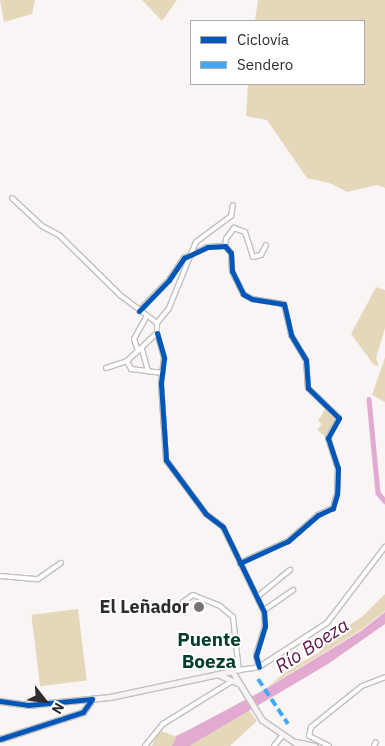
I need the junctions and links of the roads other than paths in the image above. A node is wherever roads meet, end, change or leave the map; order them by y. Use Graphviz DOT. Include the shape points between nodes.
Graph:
graph roads {
  1 [pos="12,198"];
  2 [pos="233,205"];
  3 [pos="266,245"];
  4 [pos="225,246"];
  5 [pos="190,254"];
  6 [pos="139,311"];
  7 [pos="146,317"];
  8 [pos="157,323"];
  9 [pos="157,333"];
  10 [pos="139,351"];
  11 [pos="127,361"];
  12 [pos="106,368"];
  13 [pos="148,371"];
  14 [pos="163,373"];
  15 [pos="385,547"];
  16 [pos="61,563"];
  17 [pos="240,563"];
  18 [pos="290,570"];
  19 [pos="0,576"];
  20 [pos="293,590"];
  21 [pos="257,598"];
  22 [pos="183,602"];
  23 [pos="263,611"];
  24 [pos="259,667"];
  25 [pos="232,676"];
  26 [pos="385,676"];
  27 [pos="0,701"];
  28 [pos="89,704"];
  29 [pos="283,735"];
  30 [pos="312,738"];
  31 [pos="0,740"];
  32 [pos="293,742"];
  33 [pos="308,745"];
  34 [pos="317,745"];
  35 [pos="145,746"];
  36 [pos="274,746"];
  37 [pos="300,746"];
  38 [pos="329,746"];
  1 -- 6 [label="street" via="42,226 59,235"];
  2 -- 5 [label="street" via="231,216 200,237"];
  3 -- 4 [label="street" via="263,253 253,257 245,232 234,228"];
  4 -- 5 [label="street"];
  4 -- 17 [label="street" via="231,253 237,286 252,299 284,304 291,336 306,360 308,388 339,418 328,438 338,468 333,508 318,515 288,541"];
  5 -- 6 [label="street"];
  5 -- 8 [label="street" via="169,308"];
  6 -- 7 [label="street"];
  7 -- 8 [label="street"];
  7 -- 10 [label="street" via="134,339"];
  8 -- 9 [label="street"];
  9 -- 10 [label="street"];
  9 -- 14 [label="street" via="163,349"];
  10 -- 11 [label="street"];
  10 -- 13 [label="street"];
  11 -- 12 [label="street"];
  11 -- 13 [label="street" via="131,369"];
  13 -- 14 [label="street"];
  14 -- 17 [label="street" via="164,452 168,466 206,514 223,527"];
  15 -- 24 [label="street" via="327,623"];
  16 -- 19 [label="street" via="38,579"];
  17 -- 21 [label="street"];
  18 -- 21 [label="street"];
  20 -- 23 [label="street"];
  21 -- 23 [label="street"];
  22 -- 25 [label="street" via="193,594 220,606 233,617"];
  23 -- 24 [label="street" via="265,626 256,656"];
  24 -- 25 [label="street"];
  25 -- 28 [label="street" via="219,675"];
  25 -- 29 [label="street" via="268,725"];
  25 -- 35 [label="street" via="227,686 163,724"];
  26 -- 30 [label="street" via="362,686 311,727 308,732"];
  27 -- 28 [label="street" via="28,705"];
  28 -- 31 [label="street"];
  29 -- 32 [label="street"];
  29 -- 36 [label="street"];
  30 -- 33 [label="street"];
  30 -- 34 [label="street"];
  32 -- 33 [label="street"];
  32 -- 37 [label="street"];
  33 -- 34 [label="street"];
  34 -- 38 [label="street"];
}
